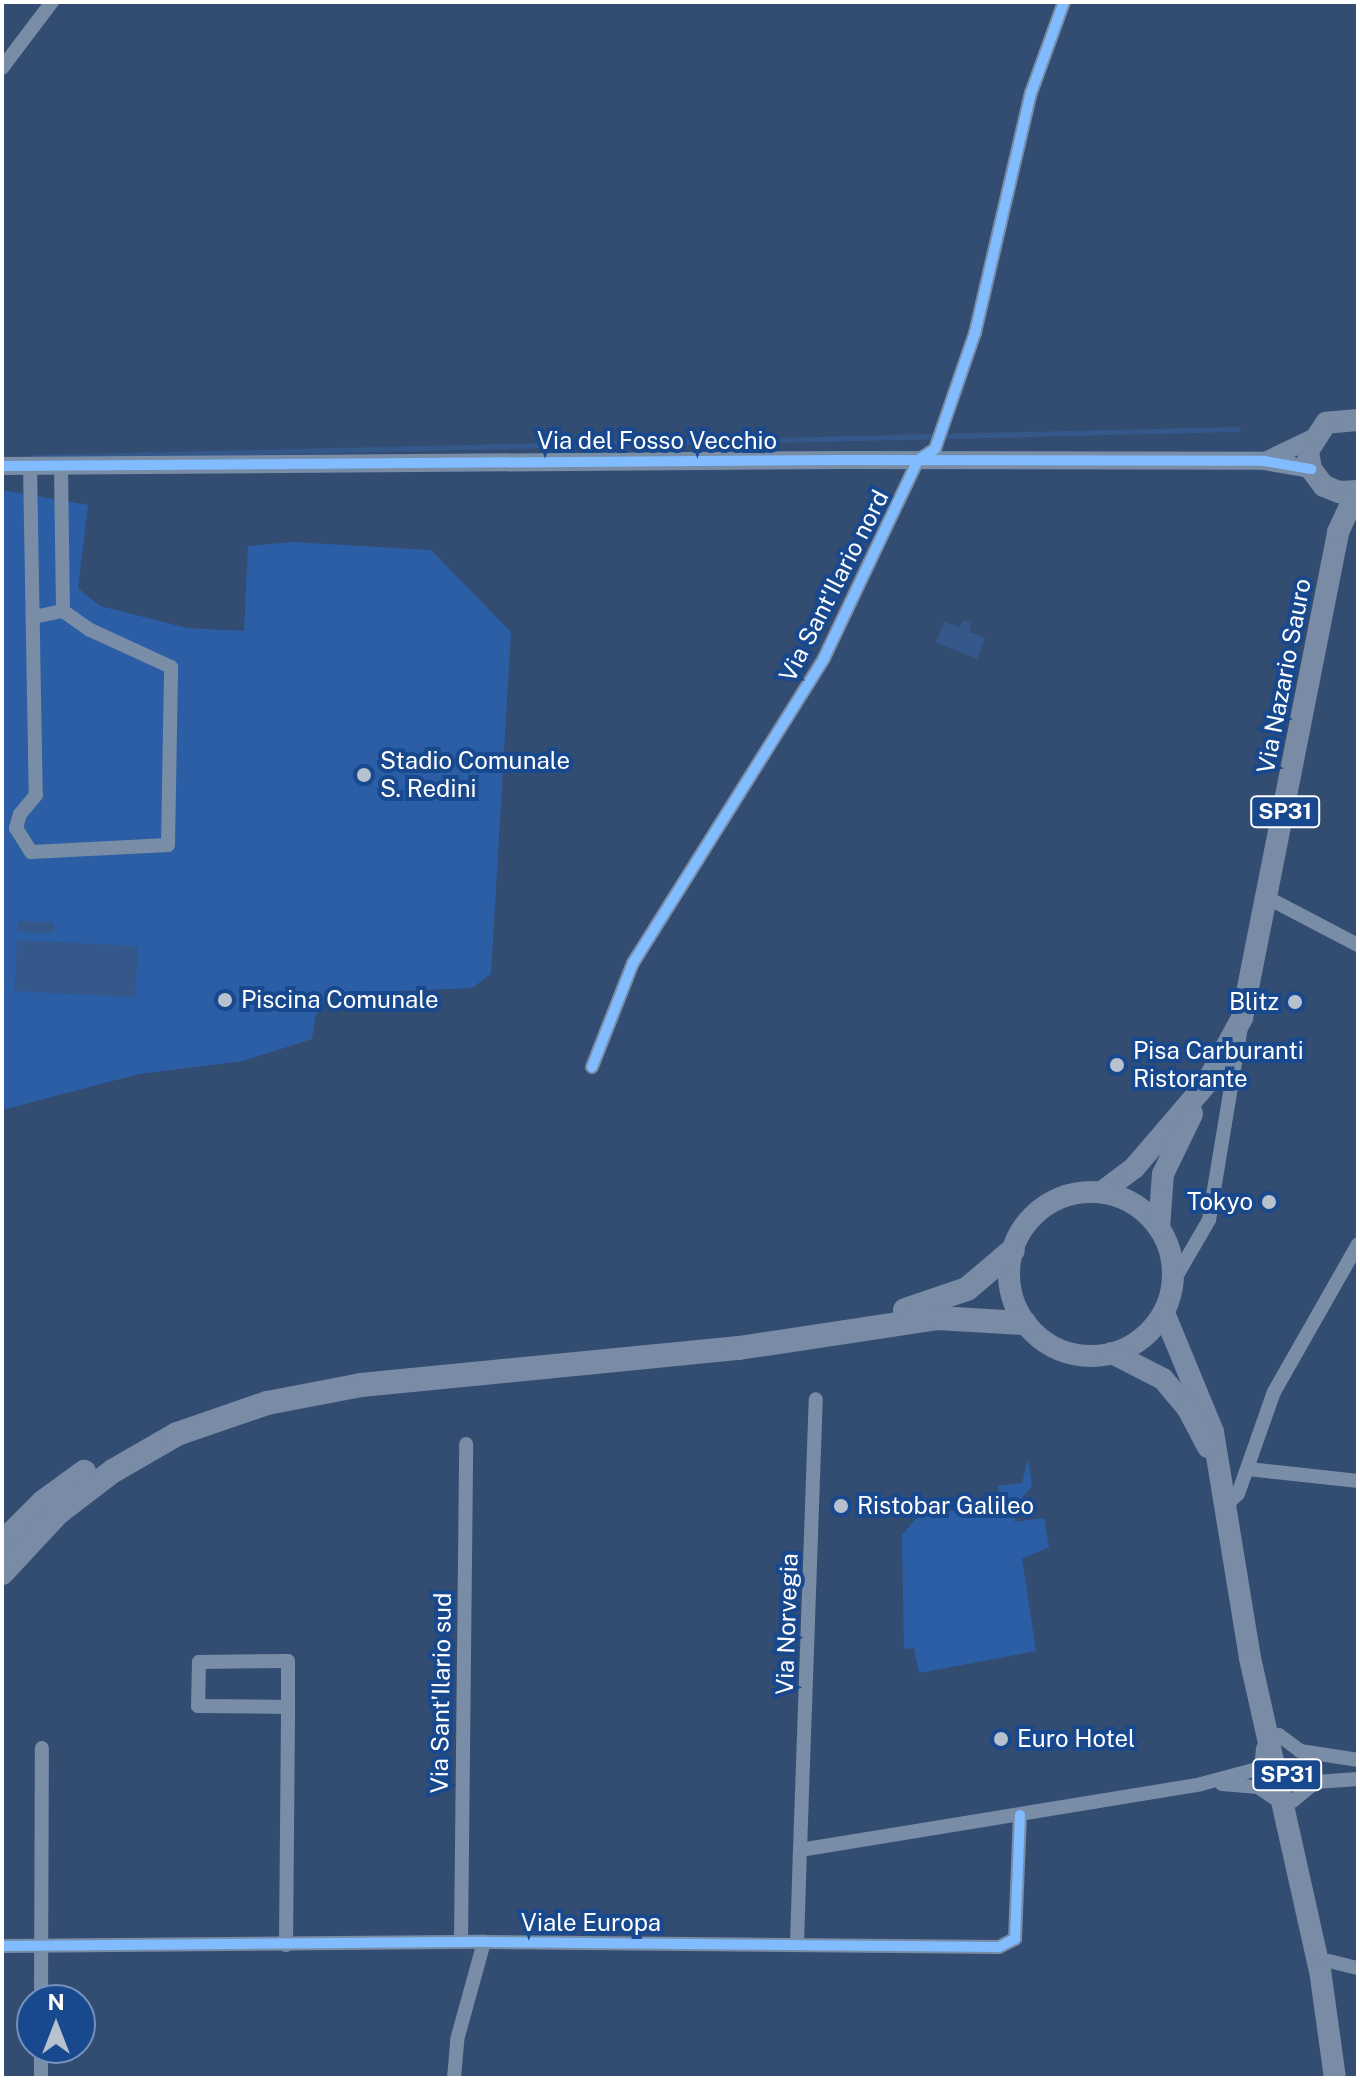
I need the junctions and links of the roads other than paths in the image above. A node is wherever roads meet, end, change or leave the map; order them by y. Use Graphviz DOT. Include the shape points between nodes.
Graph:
graph roads {
  1 [pos="52,2"];
  2 [pos="1064,2"];
  3 [pos="2,68"];
  4 [pos="1358,398"];
  5 [pos="1352,419"];
  6 [pos="1311,439"];
  7 [pos="918,460"];
  8 [pos="1264,461"];
  9 [pos="61,465"];
  10 [pos="2,466"];
  11 [pos="30,466"];
  12 [pos="1311,469"];
  13 [pos="1330,490"];
  14 [pos="1358,491"];
  15 [pos="1338,532"];
  16 [pos="63,611"];
  17 [pos="34,617"];
  18 [pos="1268,898"];
  19 [pos="1358,945"];
  20 [pos="1242,1018"];
  21 [pos="592,1067"];
  22 [pos="1206,1084"];
  23 [pos="1102,1192"];
  24 [pos="1159,1228"];
  25 [pos="1358,1244"];
  26 [pos="1013,1250"];
  27 [pos="1173,1282"];
  28 [pos="1164,1313"];
  29 [pos="1025,1323"];
  30 [pos="1112,1353"];
  31 [pos="816,1399"];
  32 [pos="466,1444"];
  33 [pos="1216,1463"];
  34 [pos="1248,1469"];
  35 [pos="1358,1481"];
  36 [pos="1226,1505"];
  37 [pos="2,1546"];
  38 [pos="2,1573"];
  39 [pos="1242,1590"];
  40 [pos="1257,1688"];
  41 [pos="288,1707"];
  42 [pos="1279,1735"];
  43 [pos="42,1748"];
  44 [pos="1358,1760"];
  45 [pos="1358,1779"];
  46 [pos="1201,1784"];
  47 [pos="1288,1803"];
  48 [pos="1020,1815"];
  49 [pos="800,1850"];
  50 [pos="461,1942"];
  51 [pos="484,1942"];
  52 [pos="797,1944"];
  53 [pos="286,1945"];
  54 [pos="2,1946"];
  55 [pos="41,1946"];
  56 [pos="1329,1961"];
  57 [pos="1358,1968"];
  58 [pos="41,1984"];
  59 [pos="454,2078"];
  60 [pos="1335,2078"];
  61 [pos="1348,2078"];
  1 -- 3 [label="street"];
  2 -- 7 [label="street" via="1031,93 975,333 935,449"];
  4 -- 5 [label="main road"];
  5 -- 6 [label="main road" via="1326,423"];
  6 -- 8 [label="street, Via del Fosso Vecchio"];
  6 -- 12 [label="main road"];
  7 -- 8 [label="street, Via del Fosso Vecchio"];
  7 -- 9 [label="street, Via del Fosso Vecchio"];
  7 -- 21 [label="street, Via Sant'Ilario nord" via="824,658 633,963"];
  8 -- 12 [label="street, Via del Fosso Vecchio"];
  9 -- 11 [label="street, Via del Fosso Vecchio"];
  9 -- 16 [label="street"];
  10 -- 11 [label="street, Via del Fosso Vecchio"];
  11 -- 17 [label="street"];
  12 -- 13 [label="main road"];
  13 -- 14 [label="main road, Via Nazario Sauro / SP31"];
  13 -- 15 [label="main road, Via Nazario Sauro / SP31"];
  14 -- 15 [label="main road, Via Nazario Sauro / SP31"];
  15 -- 18 [label="main road, Via Nazario Sauro / SP31"];
  16 -- 17 [label="street"];
  16 -- 17 [label="street" via="90,630 171,667 168,845 31,852 22,843 16,828 20,814 36,795"];
  18 -- 19 [label="street"];
  18 -- 20 [label="main road, Via Nazario Sauro / SP31"];
  20 -- 22 [label="main road, Via Nazario Sauro / SP31"];
  20 -- 27 [label="street, Via Nazario Sauro" via="1240,1057 1209,1220"];
  22 -- 23 [label="main road, Via Nazario Sauro / SP31" via="1134,1168"];
  22 -- 24 [label="main road, Via Nazario Sauro" via="1163,1174"];
  23 -- 24 [label="main road" via="1134,1204"];
  23 -- 26 [label="main road, Via Nazario Sauro / SP31" via="1064,1197 1042,1209"];
  24 -- 27 [label="main road, Via Nazario Sauro" via="1171,1257"];
  25 -- 34 [label="street" via="1269,1402"];
  26 -- 29 [label="main road" via="1009,1287"];
  26 -- 37 [label="highway" via="967,1289 872,1318 367,1375 272,1391 198,1414 139,1440 75,1478 25,1518"];
  27 -- 28 [label="main road, Via Nazario Sauro"];
  28 -- 30 [label="main road, Via Nazario Sauro" via="1137,1342"];
  28 -- 33 [label="main road, SP31" via="1208,1414"];
  29 -- 30 [label="main road" via="1065,1351"];
  29 -- 38 [label="highway" via="937,1318 739,1348 361,1385 267,1403 177,1434 113,1471 58,1513"];
  30 -- 33 [label="main road" via="1171,1387"];
  31 -- 49 [label="street, Via Norvegia"];
  32 -- 50 [label="street, Via Sant'Ilario sud"];
  33 -- 36 [label="main road, SP31"];
  34 -- 35 [label="street"];
  34 -- 36 [label="street" via="1238,1494"];
  36 -- 39 [label="main road, SP31"];
  39 -- 40 [label="main road, SP31"];
  39 -- 42 [label="main road, SP31"];
  40 -- 46 [label="street" via="1263,1765"];
  40 -- 47 [label="main road, SP31"];
  41 -- 41 [label="street" via="198,1706 199,1662 288,1661"];
  41 -- 53 [label="street"];
  42 -- 44 [label="street" via="1300,1751"];
  42 -- 47 [label="main road, SP31"];
  43 -- 55 [label="street"];
  45 -- 47 [label="street" via="1316,1782"];
  46 -- 47 [label="street" via="1258,1787"];
  46 -- 48 [label="street"];
  47 -- 56 [label="main road, SP31"];
  47 -- 60 [label="main road, SP31"];
  48 -- 49 [label="street"];
  48 -- 52 [label="street, Viale Europa" via="1015,1939 999,1947"];
  49 -- 52 [label="street"];
  50 -- 51 [label="street, Viale Europa"];
  50 -- 53 [label="street, Viale Europa"];
  51 -- 52 [label="street, Viale Europa"];
  51 -- 59 [label="street" via="457,2040"];
  53 -- 55 [label="street, Viale Europa"];
  54 -- 55 [label="street, Viale Europa"];
  55 -- 58 [label="street"];
  56 -- 57 [label="street"];
  56 -- 61 [label="main road, SP31"];
}
